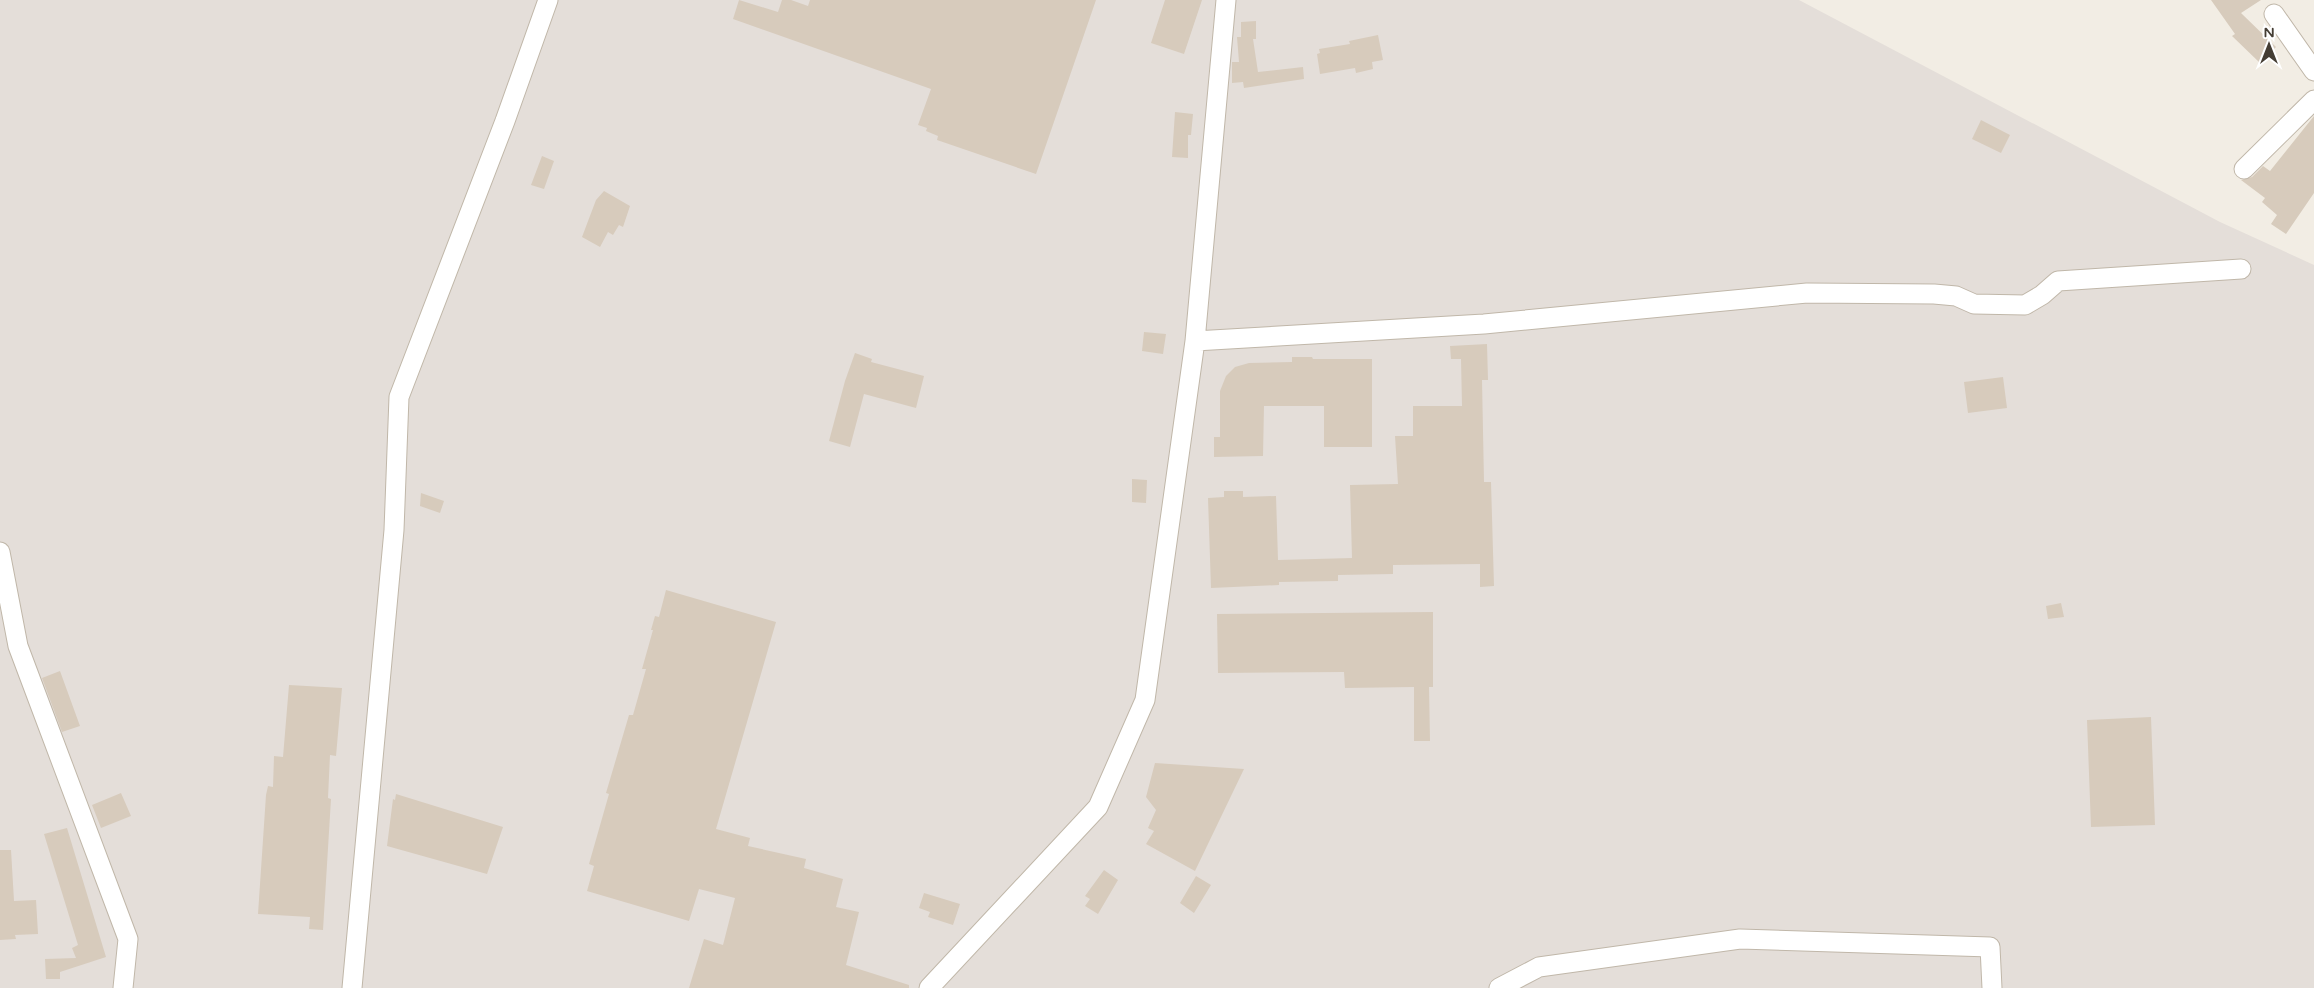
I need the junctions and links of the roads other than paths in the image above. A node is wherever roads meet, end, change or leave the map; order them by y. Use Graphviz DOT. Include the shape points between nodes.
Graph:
graph roads {
  1 [pos="548,0"];
  2 [pos="1226,0"];
  3 [pos="2274,14"];
  4 [pos="2314,71"];
  5 [pos="2314,100"];
  6 [pos="2244,169"];
  7 [pos="2241,269"];
  8 [pos="1195,341"];
  9 [pos="0,552"];
  10 [pos="123,988"];
  11 [pos="352,988"];
  12 [pos="930,988"];
  13 [pos="1499,988"];
  14 [pos="1992,988"];
  1 -- 11 [label="street" via="505,122 399,397 394,530"];
  2 -- 8 [label="street"];
  3 -- 4 [label="street"];
  5 -- 6 [label="street"];
  7 -- 8 [label="street" via="2058,281 2025,305 1974,304 1956,296 1934,294 1807,293 1484,324"];
  8 -- 12 [label="street" via="1145,700 1098,807"];
  9 -- 10 [label="street" via="18,646 128,938"];
  13 -- 14 [label="street" via="1539,967 1740,939 1990,947"];
}
